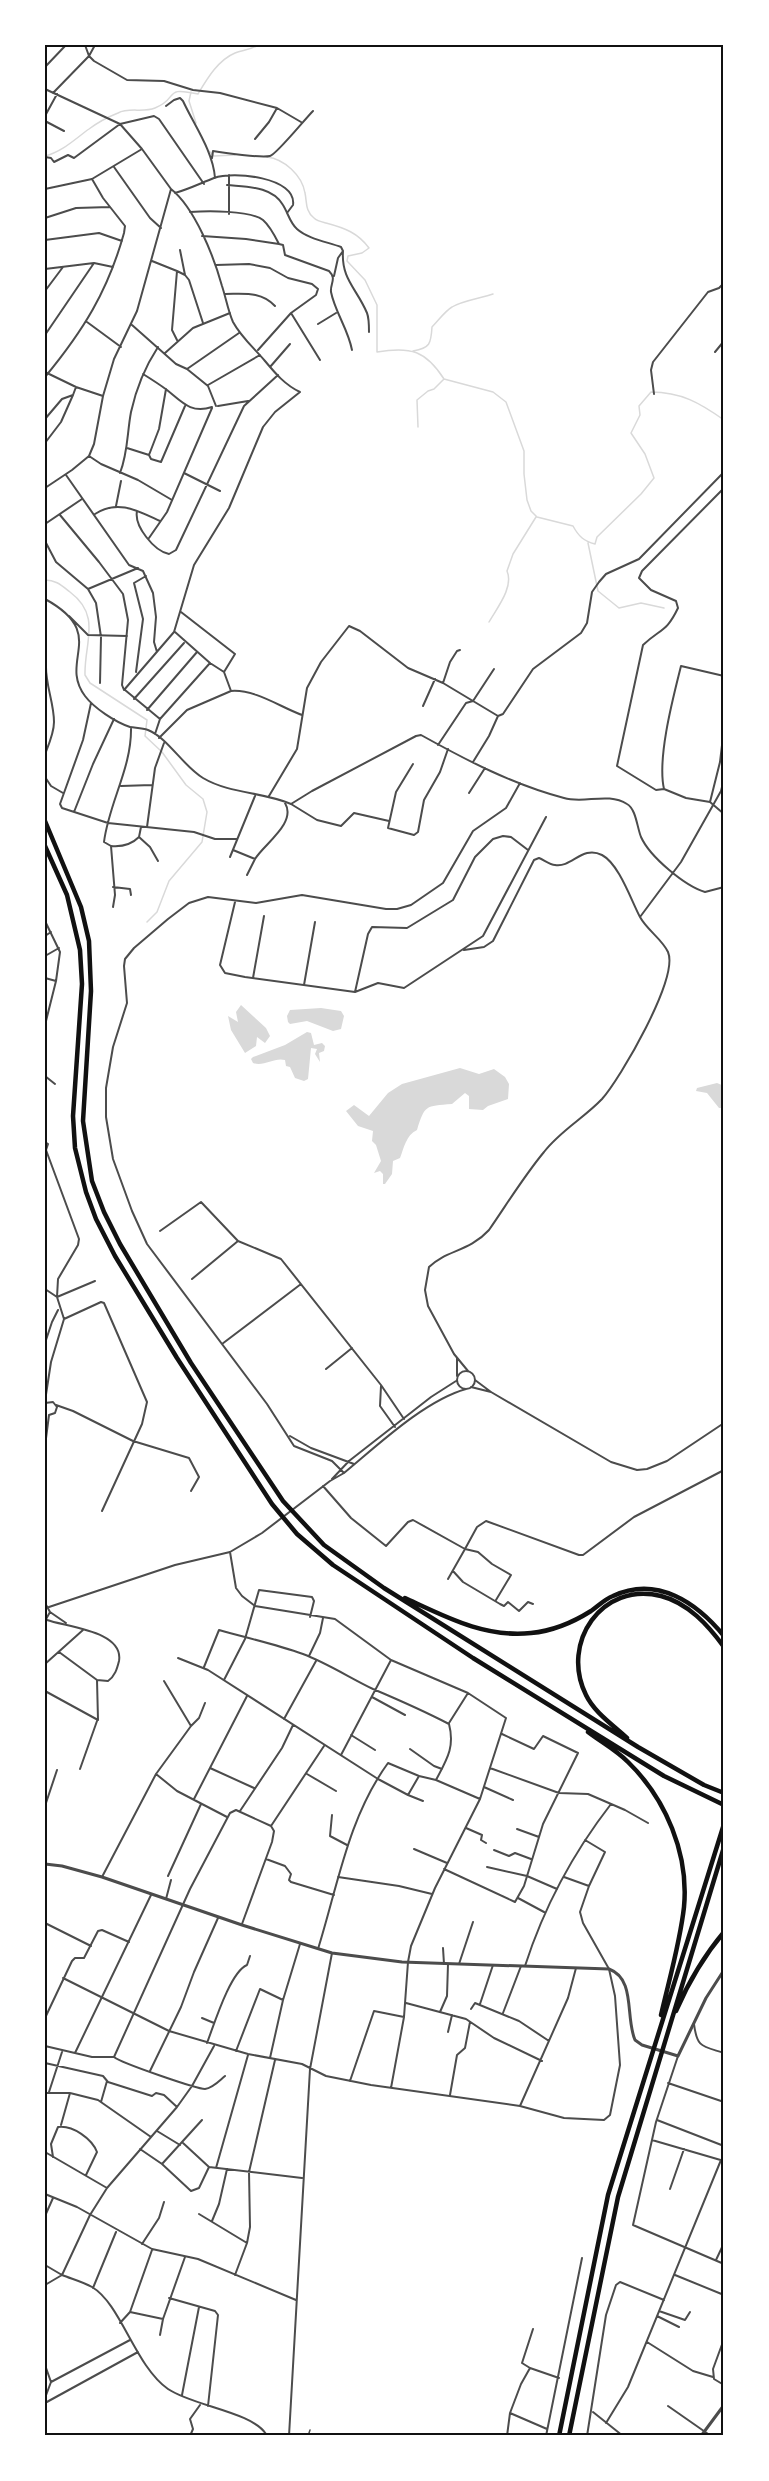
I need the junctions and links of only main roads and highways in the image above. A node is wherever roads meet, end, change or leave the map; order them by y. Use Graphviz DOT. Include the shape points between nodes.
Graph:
graph roads {
  1 [pos="45,821"];
  2 [pos="45,846"];
  3 [pos="384,1588"];
  4 [pos="724,1636"];
  5 [pos="724,1647"];
  6 [pos="564,1714"];
  7 [pos="638,1748"];
  8 [pos="724,1794"];
  9 [pos="724,1805"];
  10 [pos="724,1825"];
  11 [pos="724,1847"];
  12 [pos="724,1932"];
  13 [pos="667,2033"];
  14 [pos="650,2058"];
  15 [pos="559,2436"];
  16 [pos="569,2436"];
  1 -- 3 [label="highway" via="75,890 89,941 91,991 83,1121 92,1181 104,1212 191,1363 283,1502 324,1545"];
  2 -- 6 [label="highway" via="67,895 80,950 82,984 73,1108 75,1148 90,1205 120,1264 208,1407 272,1504 297,1534 333,1565"];
  3 -- 4 [label="highway" via="471,1627 508,1635 560,1627 621,1593 662,1590 693,1604"];
  3 -- 7 [label="highway"];
  5 -- 7 [label="highway" via="692,1612 663,1596 629,1596 616,1600 594,1617 578,1650 580,1680 595,1709"];
  6 -- 9 [label="highway" via="664,1776"];
  6 -- 14 [label="highway" via="614,1750 652,1789 682,1859 684,1907"];
  7 -- 8 [label="highway"];
  10 -- 14 [label="highway"];
  11 -- 13 [label="highway"];
  12 -- 13 [label="highway" via="688,1983"];
  13 -- 16 [label="highway" via="618,2197"];
  14 -- 15 [label="highway" via="608,2195"];
}
